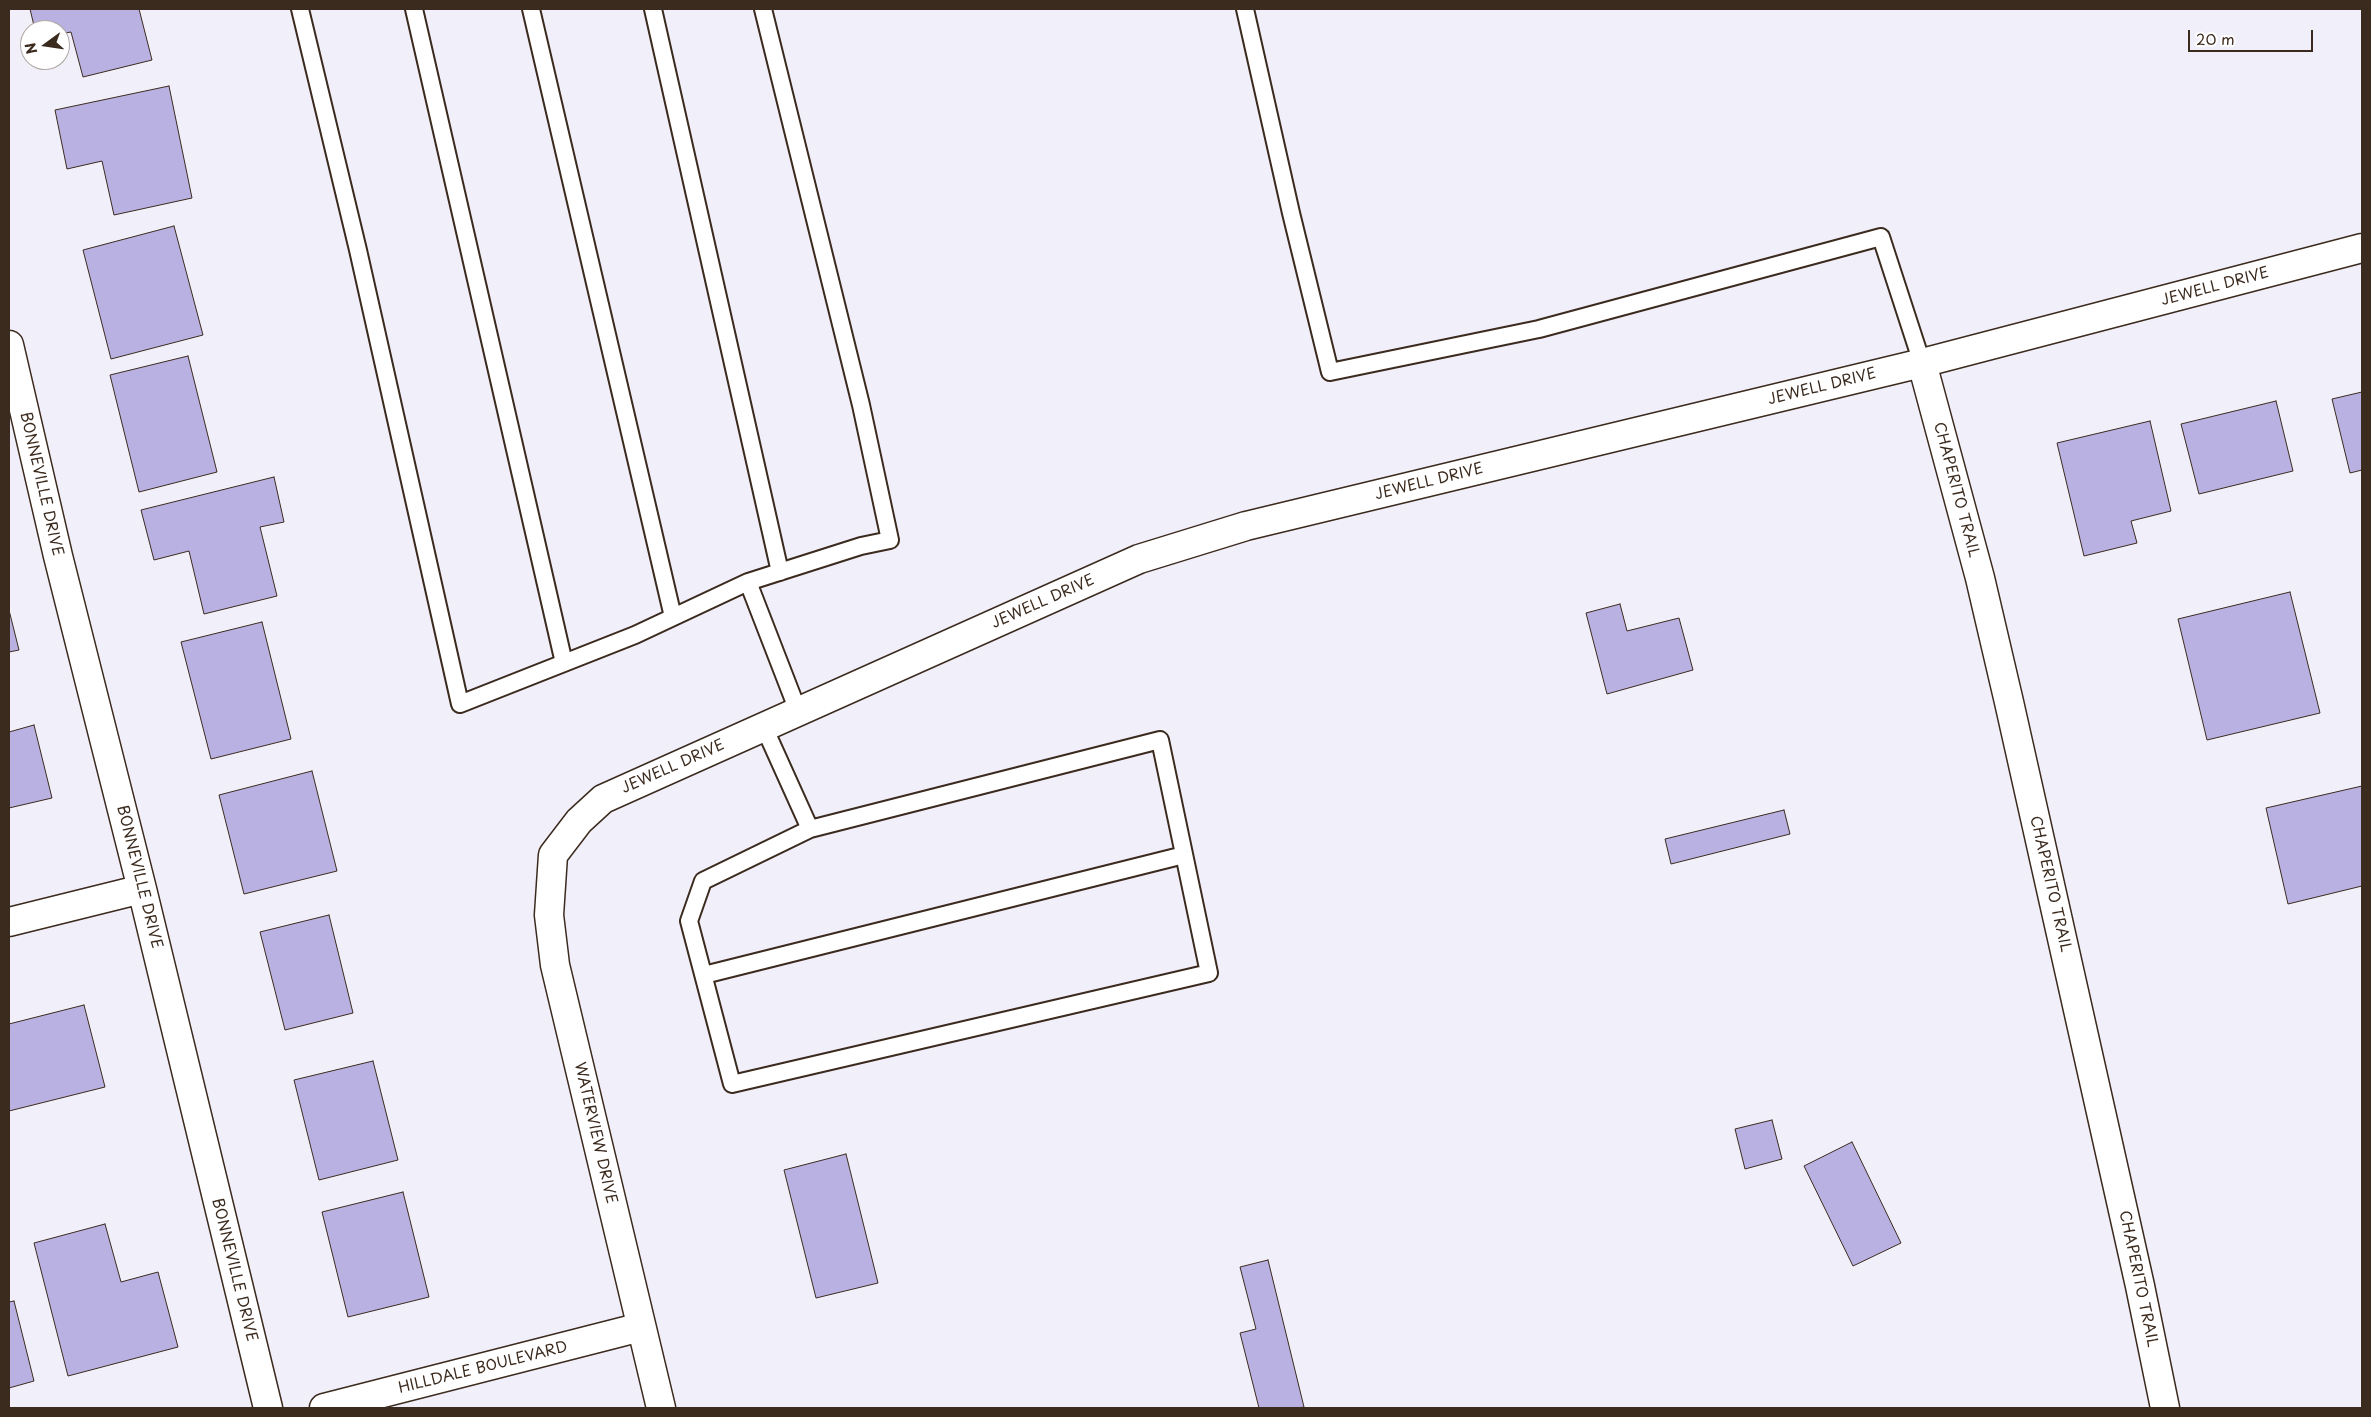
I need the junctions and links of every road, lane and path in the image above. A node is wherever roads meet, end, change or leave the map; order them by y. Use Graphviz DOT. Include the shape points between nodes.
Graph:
graph roads {
  1 [pos="300,9"];
  2 [pos="414,9"];
  3 [pos="531,9"];
  4 [pos="653,9"];
  5 [pos="763,9"];
  6 [pos="1245,9"];
  7 [pos="2362,248"];
  8 [pos="9,345"];
  9 [pos="1922,363"];
  10 [pos="12,379"];
  11 [pos="780,572"];
  12 [pos="748,582"];
  13 [pos="673,617"];
  14 [pos="564,663"];
  15 [pos="798,711"];
  16 [pos="764,726"];
  17 [pos="810,829"];
  18 [pos="553,855"];
  19 [pos="1184,855"];
  20 [pos="142,889"];
  21 [pos="9,922"];
  22 [pos="704,975"];
  23 [pos="641,1327"];
  24 [pos="268,1408"];
  25 [pos="324,1408"];
  26 [pos="661,1408"];
  27 [pos="2165,1408"];
  1 -- 14 [label="lane" via="460,704"];
  2 -- 14 [label="lane"];
  3 -- 13 [label="lane"];
  4 -- 11 [label="lane"];
  5 -- 11 [label="lane" via="861,405 890,540"];
  6 -- 9 [label="lane" via="1330,372 1539,329 1881,237"];
  7 -- 9 [label="street, JEWELL DRIVE"];
  8 -- 10 [label="street, BONNEVILLE DRIVE"];
  9 -- 15 [label="street, JEWELL DRIVE" via="1246,526 1139,559"];
  9 -- 27 [label="street, CHAPERITO TRAIL" via="1980,578 2009,702"];
  10 -- 20 [label="street, BONNEVILLE DRIVE"];
  11 -- 12 [label="lane"];
  12 -- 13 [label="lane"];
  12 -- 15 [label="lane"];
  13 -- 14 [label="lane"];
  15 -- 16 [label="street, JEWELL DRIVE"];
  16 -- 17 [label="lane"];
  16 -- 18 [label="street, JEWELL DRIVE" via="603,799 579,821"];
  17 -- 19 [label="lane" via="1160,740"];
  17 -- 22 [label="lane" via="703,881 689,921"];
  18 -- 23 [label="street, WATERVIEW DRIVE" via="549,915 555,965"];
  19 -- 22 [label="lane"];
  19 -- 22 [label="lane" via="1209,973 732,1084"];
  20 -- 21 [label="street"];
  20 -- 24 [label="street, BONNEVILLE DRIVE"];
  23 -- 25 [label="street, HILLDALE BOULEVARD"];
  23 -- 26 [label="street, WATERVIEW DRIVE"];
}
